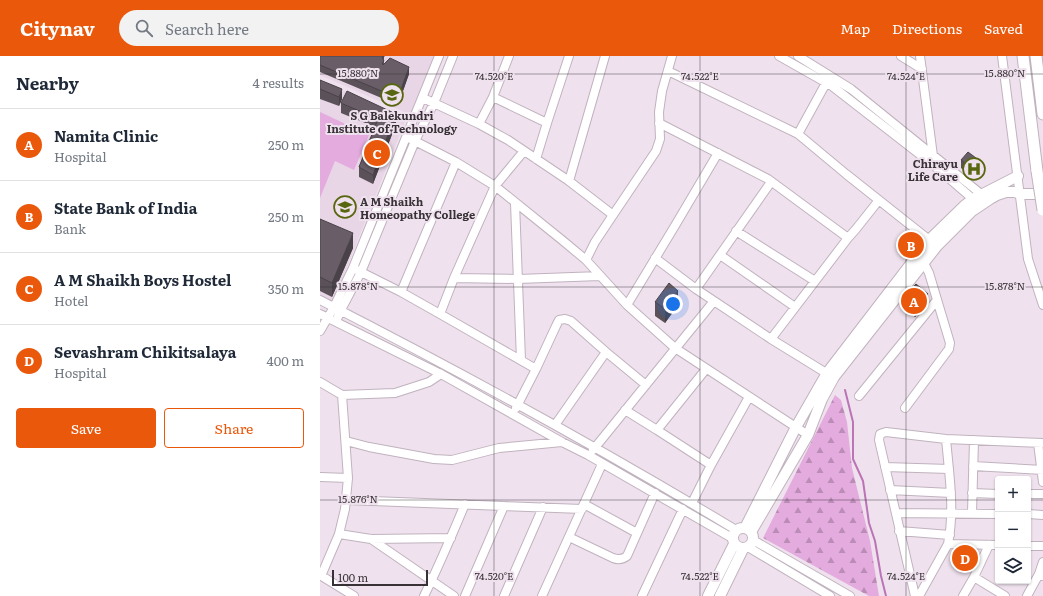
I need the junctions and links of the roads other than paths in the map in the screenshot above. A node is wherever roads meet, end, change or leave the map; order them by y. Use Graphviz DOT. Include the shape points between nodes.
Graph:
graph roads {
  1 [pos="439,56"];
  2 [pos="453,56"];
  3 [pos="509,56"];
  4 [pos="569,56"];
  5 [pos="605,56"];
  6 [pos="672,56"];
  7 [pos="778,56"];
  8 [pos="798,56"];
  9 [pos="901,56"];
  10 [pos="920,56"];
  11 [pos="1002,56"];
  12 [pos="1023,56"];
  13 [pos="1036,56"];
  14 [pos="922,69"];
  15 [pos="668,70"];
  16 [pos="826,83"];
  17 [pos="493,97"];
  18 [pos="423,98"];
  19 [pos="434,103"];
  20 [pos="1043,114"];
  21 [pos="547,123"];
  22 [pos="659,123"];
  23 [pos="479,124"];
  24 [pos="798,134"];
  25 [pos="407,136"];
  26 [pos="415,141"];
  27 [pos="524,151"];
  28 [pos="718,153"];
  29 [pos="933,156"];
  30 [pos="536,159"];
  31 [pos="456,162"];
  32 [pos="1018,176"];
  33 [pos="570,181"];
  34 [pos="771,182"];
  35 [pos="495,186"];
  36 [pos="1020,194"];
  37 [pos="1043,194"];
  38 [pos="879,200"];
  39 [pos="980,200"];
  40 [pos="515,203"];
  41 [pos="1043,210"];
  42 [pos="613,215"];
  43 [pos="736,231"];
  44 [pos="848,238"];
  45 [pos="933,243"];
  46 [pos="720,255"];
  47 [pos="655,258"];
  48 [pos="586,260"];
  49 [pos="924,263"];
  50 [pos="353,268"];
  51 [pos="361,272"];
  52 [pos="600,276"];
  53 [pos="454,278"];
  54 [pos="518,279"];
  55 [pos="815,281"];
  56 [pos="696,289"];
  57 [pos="402,292"];
  58 [pos="320,300"];
  59 [pos="936,300"];
  60 [pos="714,301"];
  61 [pos="627,305"];
  62 [pos="1043,305"];
  63 [pos="795,306"];
  64 [pos="337,309"];
  65 [pos="440,314"];
  66 [pos="323,316"];
  67 [pos="336,321"];
  68 [pos="320,331"];
  69 [pos="771,339"];
  70 [pos="675,348"];
  71 [pos="606,352"];
  72 [pos="521,360"];
  73 [pos="536,369"];
  74 [pos="706,369"];
  75 [pos="441,374"];
  76 [pos="830,375"];
  77 [pos="320,382"];
  78 [pos="646,385"];
  79 [pos="342,395"];
  80 [pos="859,396"];
  81 [pos="749,397"];
  82 [pos="518,404"];
  83 [pos="905,408"];
  84 [pos="625,410"];
  85 [pos="513,414"];
  86 [pos="555,426"];
  87 [pos="796,427"];
  88 [pos="657,430"];
  89 [pos="808,435"];
  90 [pos="946,439"];
  91 [pos="974,440"];
  92 [pos="346,441"];
  93 [pos="562,442"];
  94 [pos="1041,443"];
  95 [pos="595,447"];
  96 [pos="588,455"];
  97 [pos="602,464"];
  98 [pos="711,465"];
  99 [pos="973,466"];
  100 [pos="885,467"];
  101 [pos="949,469"];
  102 [pos="1042,470"];
  103 [pos="320,477"];
  104 [pos="348,478"];
  105 [pos="1043,482"];
  106 [pos="890,490"];
  107 [pos="655,493"];
  108 [pos="951,493"];
  109 [pos="972,493"];
  110 [pos="995,494"];
  111 [pos="1031,494"];
  112 [pos="1043,494"];
  113 [pos="346,500"];
  114 [pos="692,503"];
  115 [pos="465,504"];
  116 [pos="504,506"];
  117 [pos="583,506"];
  118 [pos="543,507"];
  119 [pos="683,509"];
  120 [pos="896,513"];
  121 [pos="951,513"];
  122 [pos="972,513"];
  123 [pos="995,514"];
  124 [pos="1031,514"];
  125 [pos="1043,515"];
  126 [pos="899,531"];
  127 [pos="637,533"];
  128 [pos="339,534"];
  129 [pos="569,537"];
  130 [pos="451,538"];
  131 [pos="743,538"];
  132 [pos="371,539"];
  133 [pos="949,539"];
  134 [pos="989,545"];
  135 [pos="995,545"];
  136 [pos="1031,546"];
  137 [pos="1043,546"];
  138 [pos="1043,562"];
  139 [pos="321,575"];
  140 [pos="1041,576"];
  141 [pos="974,577"];
  142 [pos="432,581"];
  143 [pos="354,596"];
  144 [pos="424,596"];
  145 [pos="454,596"];
  146 [pos="466,596"];
  147 [pos="504,596"];
  148 [pos="542,596"];
  149 [pos="642,596"];
  150 [pos="708,596"];
  151 [pos="720,596"];
  152 [pos="830,596"];
  153 [pos="850,596"];
  154 [pos="915,596"];
  155 [pos="919,596"];
  156 [pos="963,596"];
  157 [pos="1005,596"];
  158 [pos="1028,596"];
  1 -- 18 [label="street"];
  2 -- 19 [label="street"];
  3 -- 17 [label="street"];
  4 -- 21 [label="street"];
  5 -- 33 [label="street"];
  6 -- 15 [label="street"];
  7 -- 16 [label="street"];
  8 -- 29 [label="street" via="846,85"];
  9 -- 14 [label="street"];
  10 -- 14 [label="street"];
  11 -- 32 [label="street"];
  12 -- 41 [label="highway, bridge"];
  13 -- 20 [label="highway"];
  14 -- 29 [label="street"];
  15 -- 22 [label="street" via="662,90"];
  15 -- 24 [label="street"];
  16 -- 24 [label="street"];
  16 -- 39 [label="street"];
  17 -- 21 [label="street"];
  17 -- 23 [label="street"];
  18 -- 19 [label="street"];
  18 -- 25 [label="street"];
  19 -- 23 [label="street"];
  19 -- 26 [label="street"];
  21 -- 30 [label="street"];
  22 -- 28 [label="street"];
  22 -- 42 [label="street" via="660,139 656,151"];
  23 -- 27 [label="street"];
  24 -- 38 [label="street"];
  25 -- 26 [label="street"];
  25 -- 50 [label="street"];
  26 -- 31 [label="street"];
  26 -- 51 [label="street"];
  27 -- 30 [label="street"];
  27 -- 35 [label="street"];
  28 -- 34 [label="street"];
  28 -- 47 [label="street"];
  29 -- 39 [label="street" via="972,187"];
  30 -- 33 [label="street"];
  31 -- 35 [label="street"];
  31 -- 57 [label="street"];
  32 -- 36 [label="street"];
  32 -- 39 [label="main road"];
  33 -- 42 [label="street"];
  34 -- 43 [label="street"];
  34 -- 44 [label="street"];
  35 -- 40 [label="street"];
  35 -- 53 [label="street"];
  36 -- 37 [label="main road"];
  36 -- 39 [label="main road" via="1006,192"];
  36 -- 62 [label="street" via="1028,259"];
  38 -- 44 [label="street"];
  38 -- 45 [label="street"];
  39 -- 45 [label="main road" via="964,206"];
  40 -- 48 [label="street"];
  40 -- 54 [label="street"];
  42 -- 48 [label="street"];
  43 -- 46 [label="street"];
  43 -- 55 [label="street"];
  44 -- 55 [label="street"];
  45 -- 49 [label="main road"];
  45 -- 76 [label="main road"];
  46 -- 56 [label="street"];
  46 -- 63 [label="street"];
  47 -- 56 [label="street"];
  47 -- 61 [label="street"];
  48 -- 52 [label="street"];
  49 -- 59 [label="street"];
  49 -- 76 [label="main road"];
  50 -- 51 [label="street"];
  50 -- 64 [label="street"];
  51 -- 57 [label="street"];
  51 -- 64 [label="street"];
  52 -- 54 [label="street"];
  52 -- 61 [label="street"];
  53 -- 54 [label="street"];
  53 -- 65 [label="street"];
  54 -- 72 [label="street"];
  55 -- 63 [label="street"];
  56 -- 60 [label="street"];
  57 -- 65 [label="street"];
  58 -- 64 [label="street"];
  59 -- 80 [label="street"];
  59 -- 83 [label="street" via="950,343 949,349"];
  60 -- 69 [label="street"];
  60 -- 70 [label="street"];
  61 -- 70 [label="street"];
  63 -- 69 [label="street"];
  64 -- 66 [label="street"];
  64 -- 67 [label="street"];
  64 -- 82 [label="street"];
  65 -- 72 [label="street"];
  66 -- 67 [label="street"];
  66 -- 68 [label="street"];
  67 -- 75 [label="street"];
  69 -- 76 [label="street"];
  70 -- 74 [label="street"];
  70 -- 78 [label="street"];
  71 -- 73 [label="street" via="571,321 559,320"];
  71 -- 78 [label="street"];
  71 -- 86 [label="street"];
  72 -- 73 [label="street"];
  73 -- 82 [label="street"];
  74 -- 81 [label="street"];
  74 -- 88 [label="street"];
  75 -- 79 [label="street" via="429,382 395,393"];
  75 -- 85 [label="street"];
  76 -- 87 [label="main road"];
  76 -- 89 [label="main road"];
  77 -- 79 [label="street"];
  78 -- 84 [label="street"];
  79 -- 92 [label="street"];
  81 -- 87 [label="street"];
  81 -- 98 [label="street"];
  82 -- 85 [label="street"];
  82 -- 86 [label="street"];
  84 -- 88 [label="street"];
  84 -- 95 [label="street"];
  85 -- 93 [label="street"];
  86 -- 95 [label="street"];
  87 -- 89 [label="street"];
  87 -- 131 [label="main road"];
  88 -- 98 [label="street"];
  89 -- 131 [label="main road"];
  90 -- 91 [label="street"];
  90 -- 100 [label="street" via="886,432 880,434"];
  90 -- 101 [label="street"];
  91 -- 94 [label="street"];
  91 -- 99 [label="street"];
  92 -- 93 [label="street" via="434,459 452,460 499,448"];
  92 -- 104 [label="street"];
  93 -- 96 [label="street"];
  94 -- 102 [label="street"];
  95 -- 96 [label="street"];
  95 -- 114 [label="street"];
  96 -- 97 [label="street"];
  97 -- 107 [label="street"];
  97 -- 117 [label="street"];
  98 -- 114 [label="street"];
  99 -- 102 [label="street"];
  99 -- 109 [label="street"];
  100 -- 101 [label="street"];
  100 -- 106 [label="street"];
  101 -- 108 [label="street"];
  102 -- 105 [label="street"];
  103 -- 104 [label="street"];
  104 -- 113 [label="street"];
  106 -- 108 [label="street"];
  106 -- 120 [label="street"];
  107 -- 119 [label="street"];
  107 -- 127 [label="street"];
  108 -- 121 [label="street"];
  109 -- 110 [label="street"];
  109 -- 122 [label="street"];
  111 -- 112 [label="street"];
  113 -- 115 [label="street"];
  113 -- 128 [label="street"];
  114 -- 131 [label="street"];
  115 -- 116 [label="street"];
  115 -- 130 [label="street"];
  116 -- 118 [label="street"];
  116 -- 146 [label="street"];
  117 -- 118 [label="street"];
  117 -- 127 [label="street"];
  117 -- 129 [label="street"];
  118 -- 147 [label="street"];
  119 -- 131 [label="street"];
  119 -- 149 [label="street"];
  120 -- 121 [label="street"];
  120 -- 126 [label="street"];
  121 -- 122 [label="street"];
  121 -- 133 [label="street"];
  122 -- 123 [label="street"];
  124 -- 125 [label="street"];
  126 -- 133 [label="street"];
  126 -- 154 [label="street"];
  127 -- 129 [label="street" via="627,556 618,560"];
  128 -- 132 [label="street"];
  128 -- 139 [label="street"];
  129 -- 148 [label="street"];
  130 -- 132 [label="street"];
  130 -- 142 [label="street"];
  131 -- 150 [label="main road"];
  131 -- 151 [label="main road"];
  131 -- 152 [label="street"];
  131 -- 153 [label="street"];
  132 -- 142 [label="street"];
  133 -- 134 [label="street"];
  133 -- 155 [label="street"];
  134 -- 135 [label="street"];
  134 -- 141 [label="street"];
  136 -- 137 [label="street"];
  138 -- 140 [label="street"];
  139 -- 143 [label="street"];
  140 -- 158 [label="street"];
  141 -- 156 [label="street"];
  141 -- 157 [label="street"];
  142 -- 144 [label="street"];
  142 -- 145 [label="street"];
}
